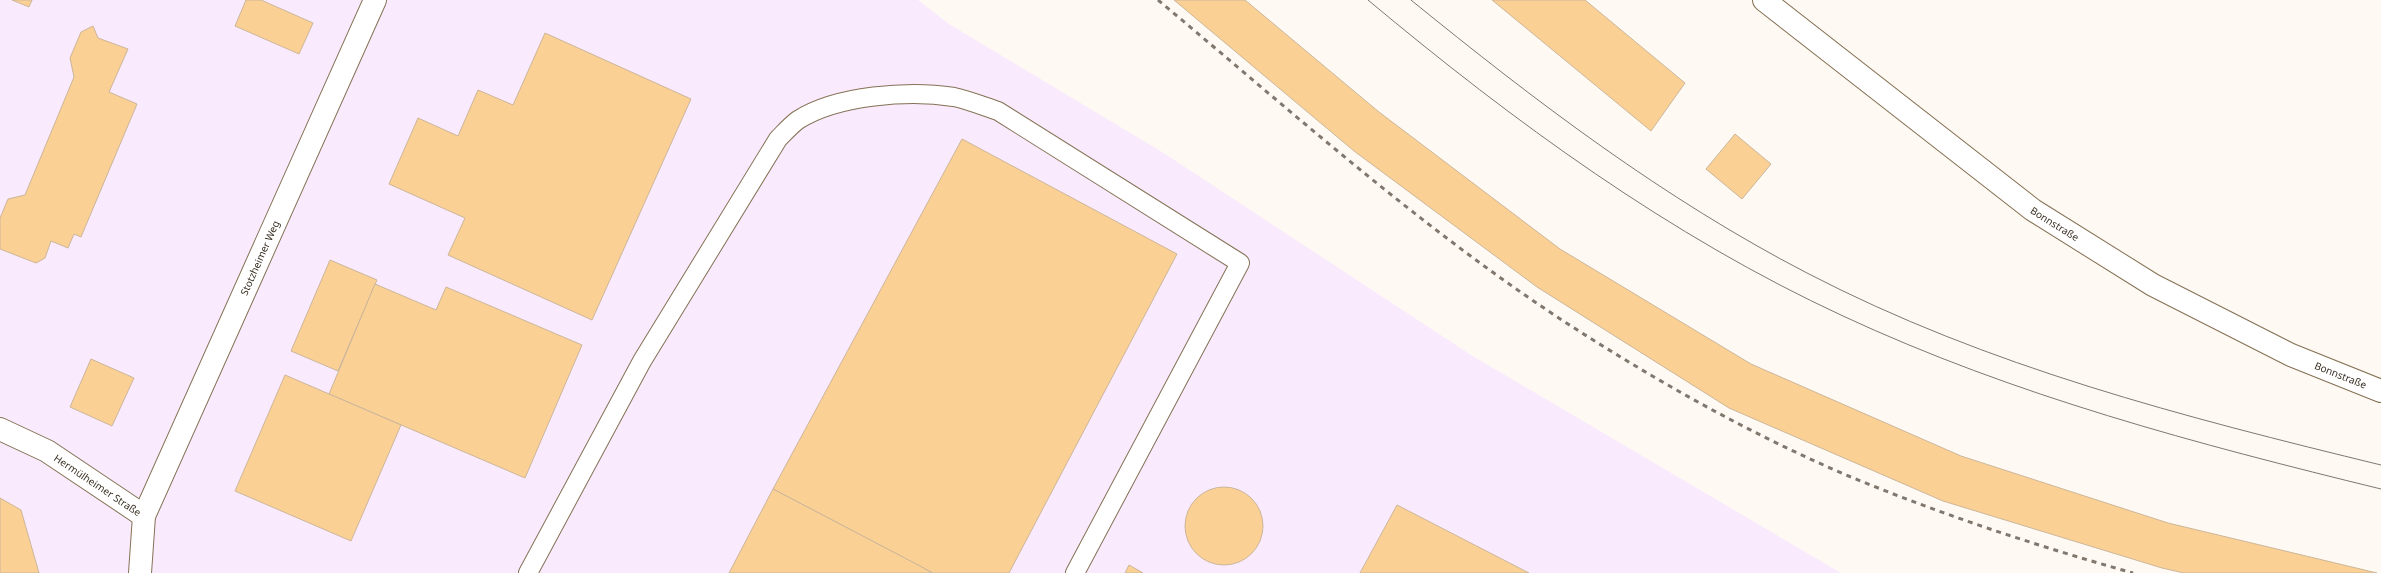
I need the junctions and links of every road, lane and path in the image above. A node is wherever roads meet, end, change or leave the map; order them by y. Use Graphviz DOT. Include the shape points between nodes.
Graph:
graph roads {
  1 [pos="375,0"];
  2 [pos="1764,0"];
  3 [pos="2381,391"];
  4 [pos="0,429"];
  5 [pos="144,516"];
  6 [pos="140,573"];
  7 [pos="528,573"];
  8 [pos="1075,573"];
  1 -- 5 [label="street, Stotzheimer Weg"];
  2 -- 3 [label="street, Bonnstraße" via="2046,218 2153,285 2291,355"];
  4 -- 5 [label="street, Hermülheimer Straße" via="47,451"];
  5 -- 6 [label="street, Hermülheimer Straße"];
  7 -- 8 [label="lane" via="642,361 778,139 797,120 823,108 848,101 918,95 954,98 998,111 1240,263"];
}
